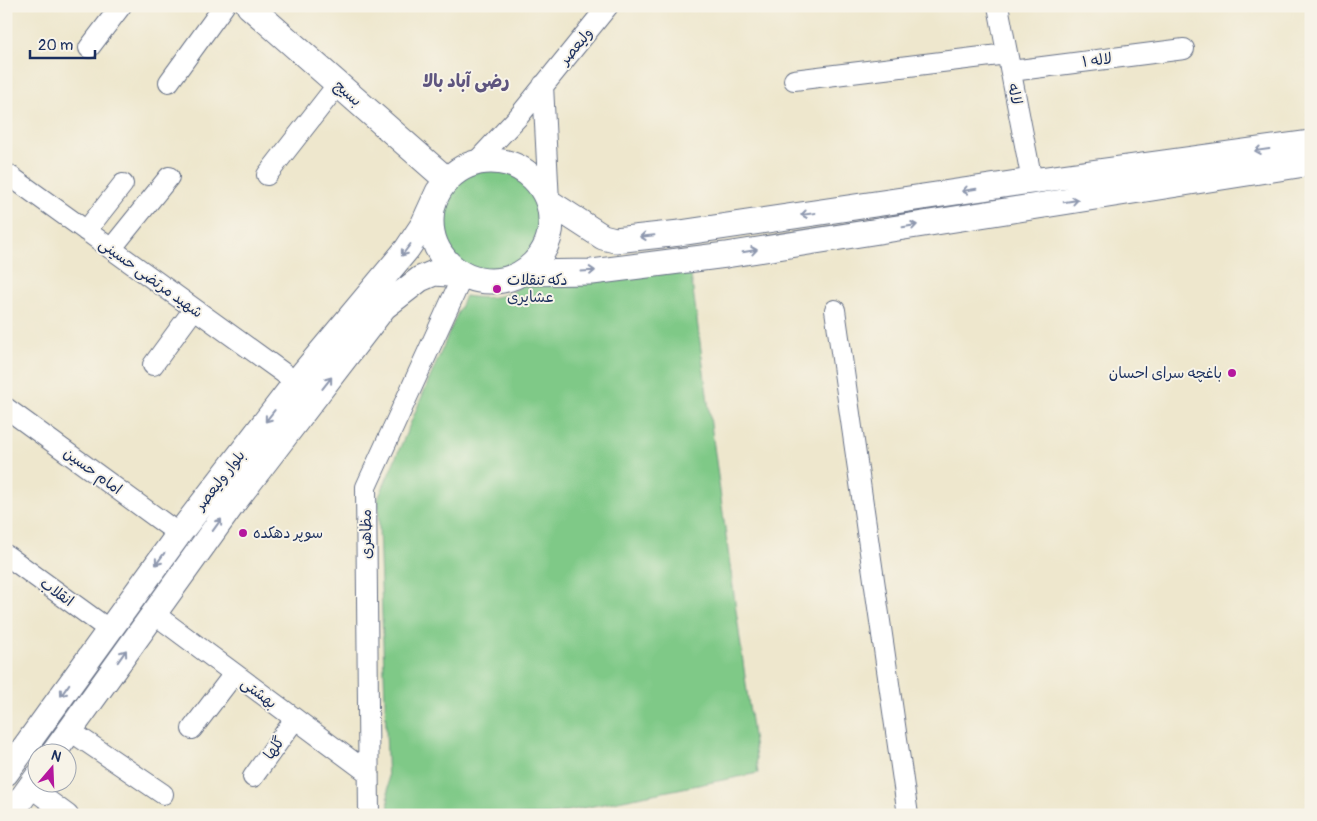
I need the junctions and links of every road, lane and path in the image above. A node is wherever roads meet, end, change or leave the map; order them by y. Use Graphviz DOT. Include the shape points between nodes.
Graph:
graph roads {
  1 [pos="121,6"];
  2 [pos="224,6"];
  3 [pos="249,6"];
  4 [pos="608,6"];
  5 [pos="998,6"];
  6 [pos="89,48"];
  7 [pos="1184,48"];
  8 [pos="1009,62"];
  9 [pos="794,80"];
  10 [pos="168,82"];
  11 [pos="338,84"];
  12 [pos="543,85"];
  13 [pos="1311,143"];
  14 [pos="476,162"];
  15 [pos="1311,163"];
  16 [pos="6,173"];
  17 [pos="266,175"];
  18 [pos="169,178"];
  19 [pos="1032,181"];
  20 [pos="123,184"];
  21 [pos="442,186"];
  22 [pos="549,202"];
  23 [pos="86,231"];
  24 [pos="111,249"];
  25 [pos="522,273"];
  26 [pos="463,274"];
  27 [pos="194,309"];
  28 [pos="835,310"];
  29 [pos="153,366"];
  30 [pos="296,382"];
  31 [pos="6,408"];
  32 [pos="179,534"];
  33 [pos="6,554"];
  34 [pos="153,612"];
  35 [pos="108,629"];
  36 [pos="234,674"];
  37 [pos="294,719"];
  38 [pos="192,729"];
  39 [pos="70,730"];
  40 [pos="60,744"];
  41 [pos="367,772"];
  42 [pos="6,773"];
  43 [pos="253,777"];
  44 [pos="28,790"];
  45 [pos="47,794"];
  46 [pos="163,794"];
  47 [pos="10,815"];
  48 [pos="68,815"];
  49 [pos="369,815"];
  50 [pos="908,815"];
  1 -- 6 [label="street"];
  2 -- 10 [label="street"];
  3 -- 11 [label="street, بسیج"];
  4 -- 12 [label="street, ولیعصر"];
  5 -- 8 [label="street, لاله"];
  7 -- 8 [label="street, لاله ۱"];
  8 -- 9 [label="street, لاله ۱"];
  8 -- 19 [label="street, لاله"];
  11 -- 17 [label="street"];
  11 -- 21 [label="street, بسیج"];
  12 -- 14 [label="street, ولیعصر" via="499,140"];
  12 -- 22 [label="street"];
  13 -- 19 [label="street, one-way"];
  14 -- 21 [label="street" via="460,169"];
  14 -- 22 [label="street" via="512,164 528,173"];
  25 -- 15 [label="street, one-way" via="592,272 726,255"];
  16 -- 23 [label="street, شهید مرتضی حسینی"];
  18 -- 24 [label="street"];
  19 -- 22 [label="street, one-way" via="615,240 603,237"];
  20 -- 23 [label="street"];
  21 -- 26 [label="street" via="432,212 432,232 442,257"];
  21 -- 30 [label="street, بلوار ولیعصر, one-way" via="407,249"];
  22 -- 25 [label="street" via="552,222 548,242 538,260"];
  23 -- 24 [label="street, شهید مرتضی حسینی"];
  24 -- 27 [label="street, شهید مرتضی حسینی"];
  25 -- 26 [label="street" via="503,280 483,281"];
  34 -- 26 [label="street, بلوار ولیعصر, one-way" via="384,307 420,279 434,273"];
  26 -- 41 [label="street, مظاهری" via="366,487"];
  27 -- 29 [label="street"];
  27 -- 30 [label="street, شهید مرتضی حسینی"];
  28 -- 50 [label="street"];
  30 -- 32 [label="street, بلوار ولیعصر, one-way"];
  31 -- 32 [label="street, امام حسین"];
  32 -- 35 [label="street, بلوار ولیعصر, one-way"];
  33 -- 35 [label="street, انقلاب"];
  34 -- 36 [label="street, بهشتی"];
  39 -- 34 [label="street, بلوار ولیعصر, one-way"];
  35 -- 42 [label="street, بلوار ولیعصر, one-way"];
  36 -- 37 [label="street, بهشتی"];
  36 -- 38 [label="street"];
  37 -- 41 [label="street, بهشتی"];
  37 -- 43 [label="street, گلها"];
  39 -- 40 [label="street, بلوار ولیعصر"];
  39 -- 46 [label="street"];
  41 -- 49 [label="street, مظاهری"];
  44 -- 47 [label="street"];
  45 -- 48 [label="street"];
}
